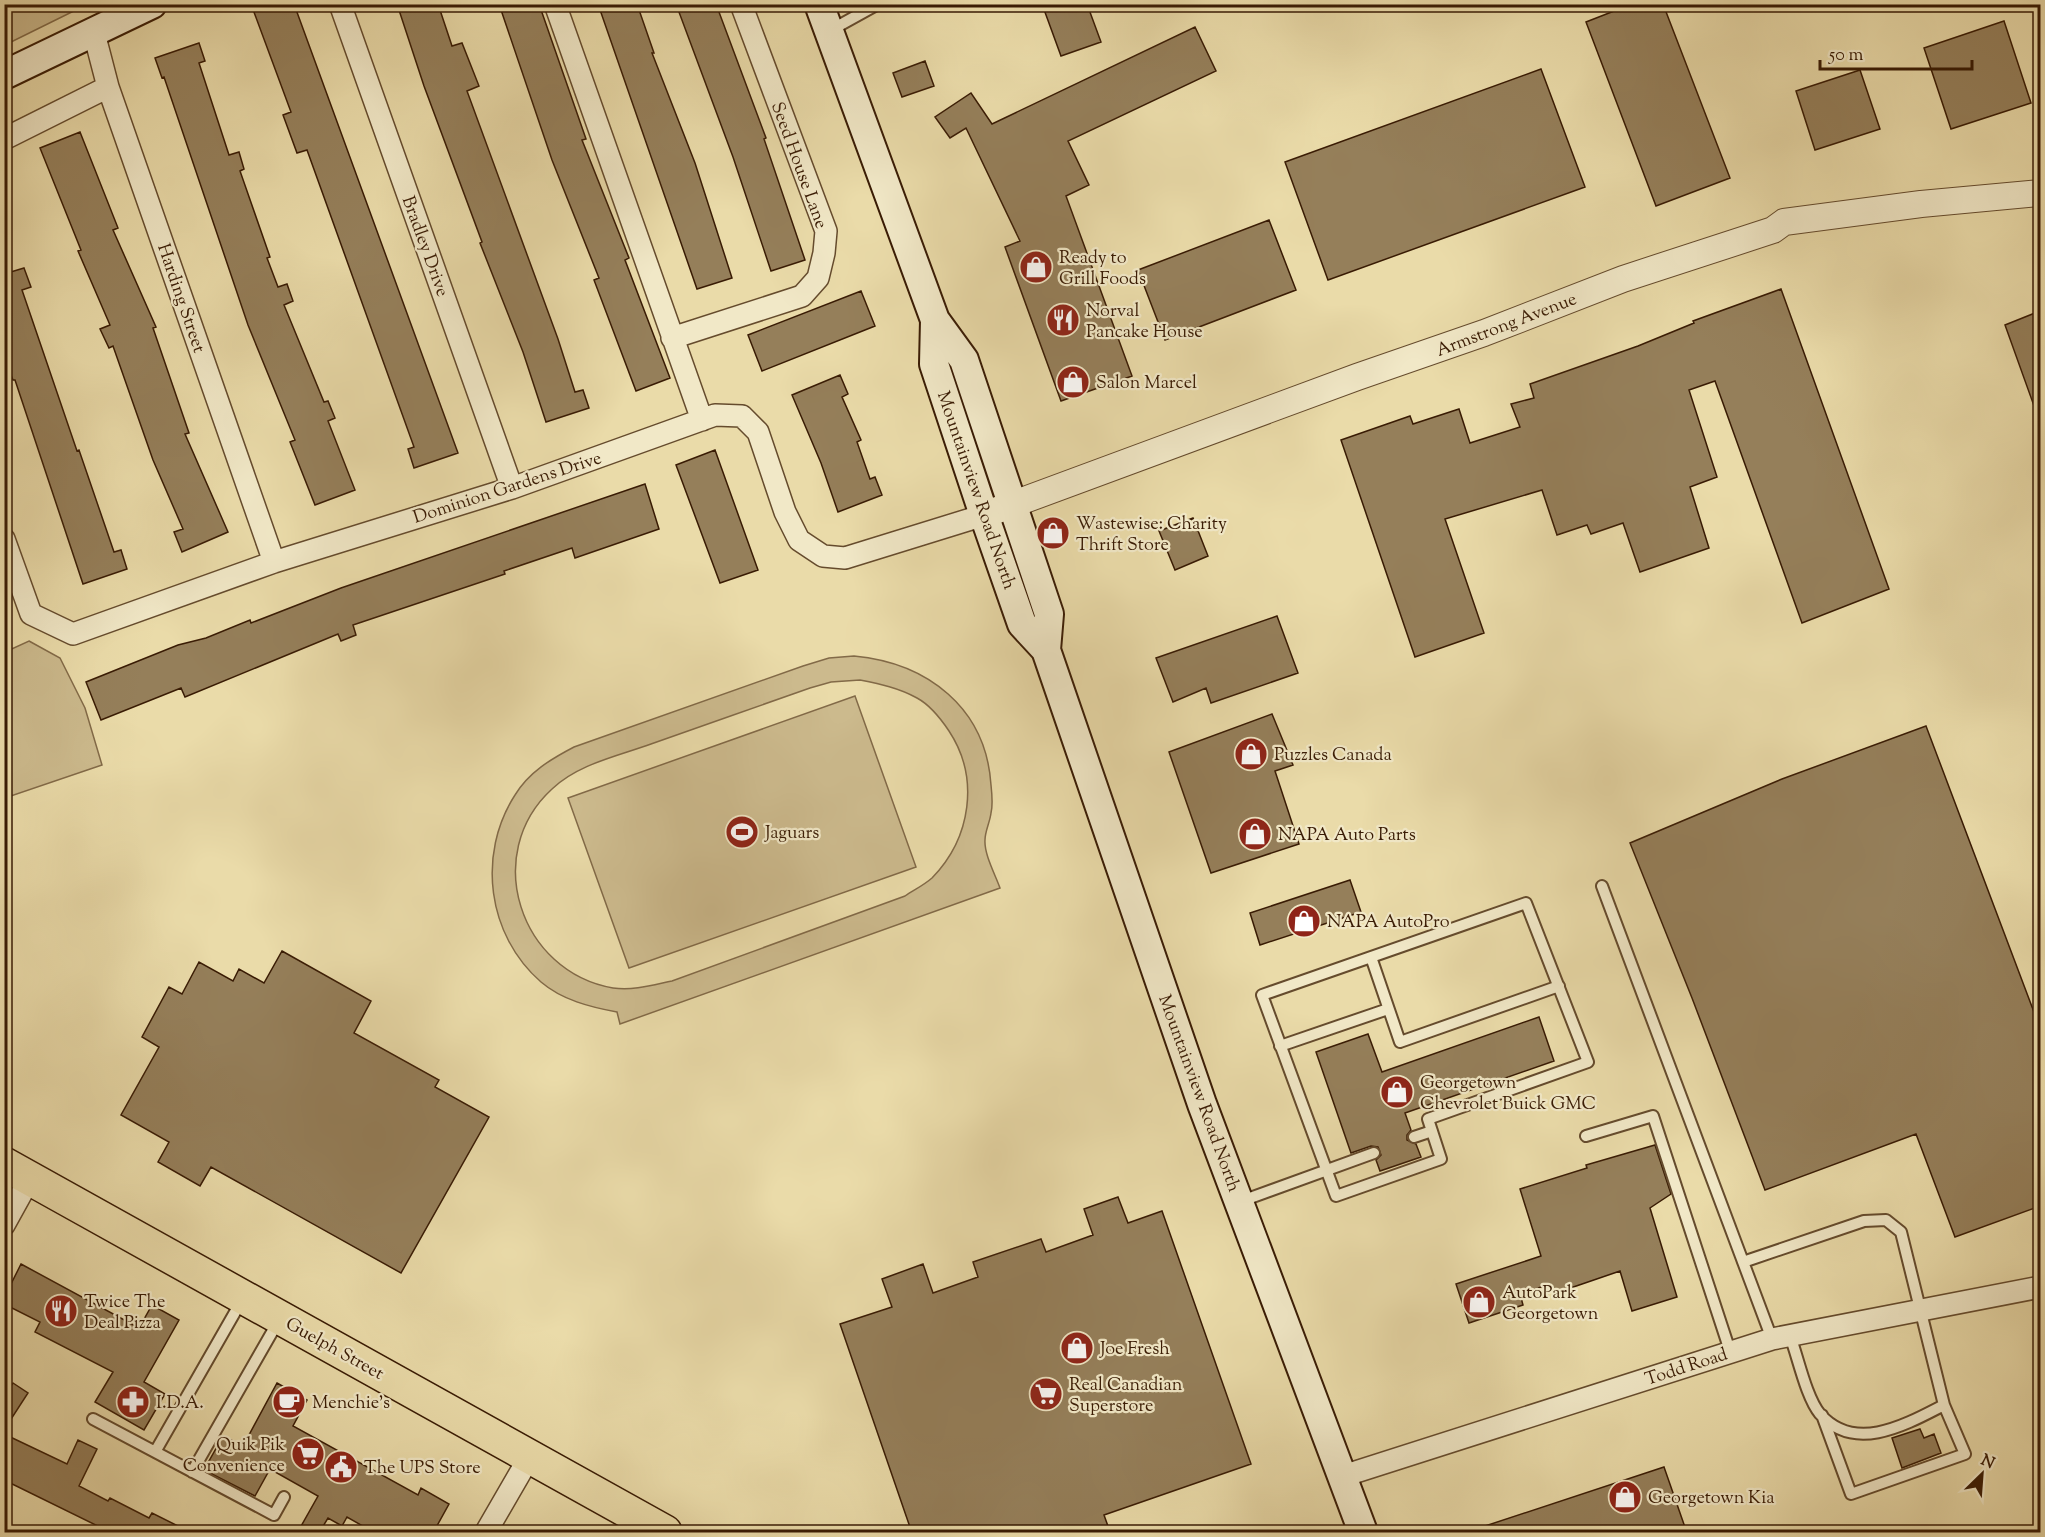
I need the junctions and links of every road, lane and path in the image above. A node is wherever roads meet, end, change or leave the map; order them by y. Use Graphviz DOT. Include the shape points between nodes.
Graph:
graph roads {
  1 [pos="152,4"];
  2 [pos="340,4"];
  3 [pos="555,4"];
  4 [pos="741,4"];
  5 [pos="819,4"];
  6 [pos="878,4"];
  7 [pos="828,32"];
  8 [pos="94,33"];
  9 [pos="4,75"];
  10 [pos="108,87"];
  11 [pos="4,139"];
  12 [pos="2040,193"];
  13 [pos="935,320"];
  14 [pos="672,338"];
  15 [pos="702,420"];
  16 [pos="512,488"];
  17 [pos="1012,504"];
  18 [pos="984,515"];
  19 [pos="4,539"];
  20 [pos="274,562"];
  21 [pos="1046,650"];
  22 [pos="1602,886"];
  23 [pos="1371,957"];
  24 [pos="1559,986"];
  25 [pos="1388,1009"];
  26 [pos="1280,1046"];
  27 [pos="1432,1131"];
  28 [pos="1586,1136"];
  29 [pos="1414,1137"];
  30 [pos="1374,1153"];
  31 [pos="1327,1170"];
  32 [pos="17,1171"];
  33 [pos="1238,1202"];
  34 [pos="4,1225"];
  35 [pos="1743,1262"];
  36 [pos="2040,1287"];
  37 [pos="244,1297"];
  38 [pos="1919,1310"];
  39 [pos="280,1317"];
  40 [pos="1781,1337"];
  41 [pos="1730,1352"];
  42 [pos="1944,1405"];
  43 [pos="1822,1415"];
  44 [pos="93,1419"];
  45 [pos="155,1452"];
  46 [pos="530,1456"];
  47 [pos="192,1472"];
  48 [pos="1340,1477"];
  49 [pos="284,1497"];
  50 [pos="486,1533"];
  51 [pos="665,1533"];
  52 [pos="1363,1533"];
  1 -- 8 [label="main road"];
  2 -- 16 [label="street, Bradley Drive"];
  3 -- 14 [label="street"];
  4 -- 14 [label="street, Seed House Lane" via="826,231 824,254 818,278 802,296"];
  5 -- 7 [label="main road, Mountainview Road North"];
  6 -- 7 [label="lane"];
  7 -- 13 [label="main road, Mountainview Road North"];
  8 -- 9 [label="main road"];
  8 -- 10 [label="street, Harding Street"];
  10 -- 11 [label="street"];
  10 -- 20 [label="street, Harding Street"];
  12 -- 17 [label="street, Armstrong Avenue" via="1784,222 1773,230 1623,279"];
  13 -- 17 [label="main road, Mountainview Road North" via="964,360"];
  13 -- 18 [label="main road, Mountainview Road North" via="934,364"];
  14 -- 15 [label="street"];
  15 -- 16 [label="street, Dominion Gardens Drive"];
  15 -- 18 [label="street, Dominion Gardens Drive" via="715,415 742,416 758,432 785,512 799,540 823,556 845,558"];
  16 -- 20 [label="street, Dominion Gardens Drive"];
  17 -- 18 [label="street, Armstrong Avenue"];
  17 -- 21 [label="main road, Mountainview Road North" via="1049,614"];
  18 -- 21 [label="main road, Mountainview Road North" via="1022,624"];
  19 -- 20 [label="street, Dominion Gardens Drive" via="31,614 73,634"];
  21 -- 33 [label="main road, Mountainview Road North"];
  22 -- 35 [label="lane"];
  23 -- 24 [label="lane" via="1526,903"];
  23 -- 25 [label="lane"];
  23 -- 26 [label="lane" via="1262,995"];
  24 -- 25 [label="lane" via="1400,1042"];
  24 -- 27 [label="lane" via="1588,1062 1428,1119"];
  25 -- 26 [label="lane"];
  26 -- 31 [label="lane"];
  27 -- 29 [label="lane"];
  27 -- 31 [label="lane" via="1441,1159 1336,1196"];
  28 -- 41 [label="lane" via="1653,1116"];
  30 -- 31 [label="lane"];
  31 -- 33 [label="lane"];
  32 -- 34 [label="street"];
  32 -- 37 [label="main road, Guelph Street"];
  33 -- 48 [label="main road, Mountainview Road North"];
  35 -- 38 [label="lane" via="1864,1221 1886,1220 1901,1232"];
  35 -- 40 [label="lane"];
  36 -- 38 [label="street, Todd Road"];
  37 -- 39 [label="main road, Guelph Street"];
  37 -- 45 [label="lane"];
  38 -- 40 [label="street, Todd Road"];
  38 -- 42 [label="lane"];
  39 -- 46 [label="main road, Guelph Street"];
  39 -- 47 [label="lane"];
  40 -- 41 [label="street, Todd Road"];
  40 -- 43 [label="lane"];
  41 -- 48 [label="street, Todd Road"];
  42 -- 43 [label="lane" via="1902,1426 1871,1435 1851,1432"];
  42 -- 43 [label="lane" via="1965,1454 1851,1494"];
  44 -- 45 [label="lane"];
  45 -- 47 [label="lane"];
  46 -- 50 [label="street"];
  46 -- 51 [label="main road, Guelph Street" via="633,1520"];
  47 -- 49 [label="lane" via="274,1515"];
  48 -- 52 [label="main road, Mountainview Road North"];
}
